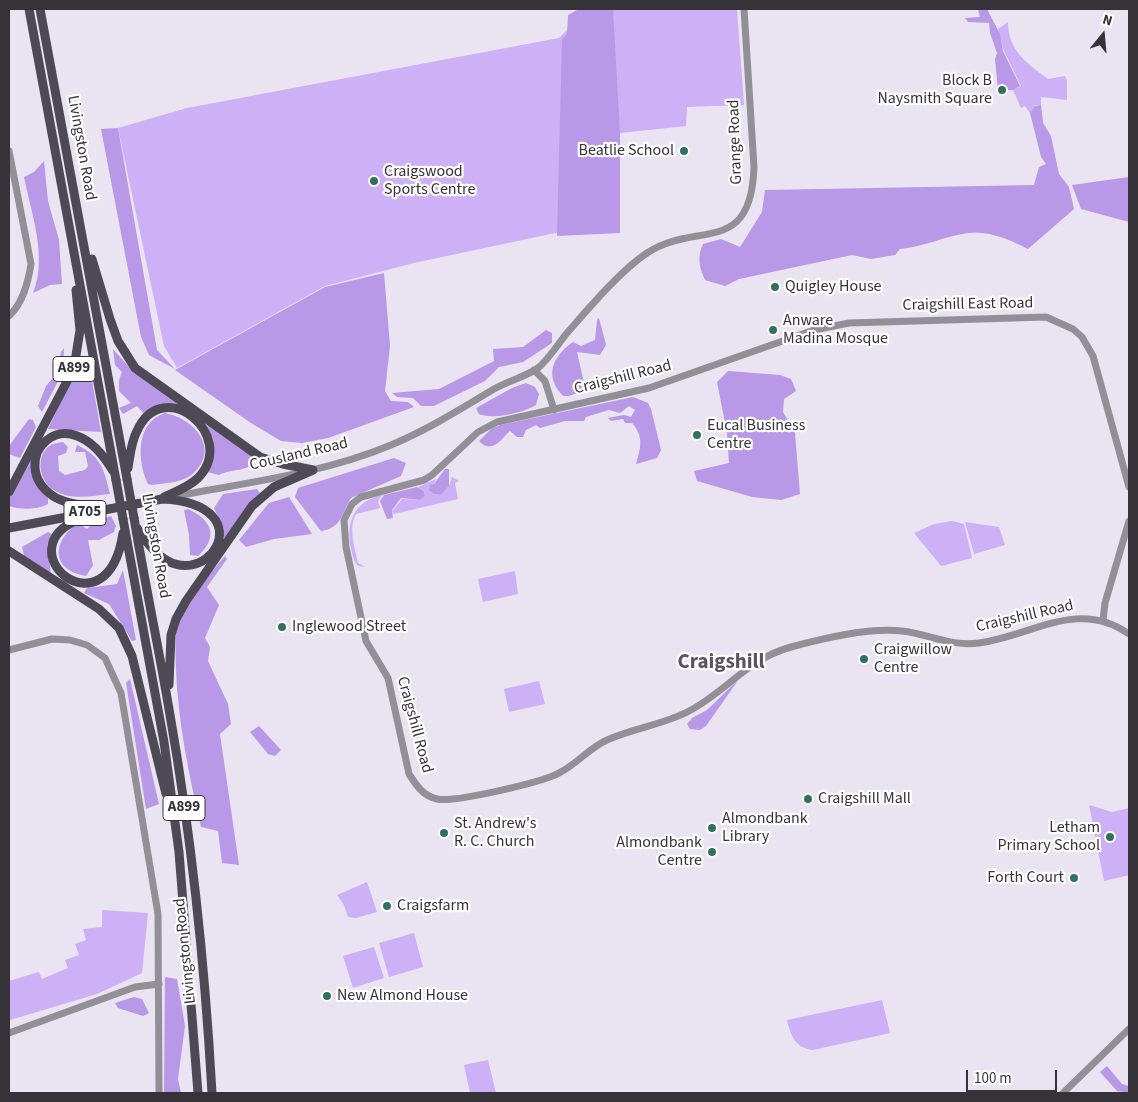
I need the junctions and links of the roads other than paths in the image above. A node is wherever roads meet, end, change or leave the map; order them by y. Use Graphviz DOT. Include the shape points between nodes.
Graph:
graph roads {
  1 [pos="29,9"];
  2 [pos="40,9"];
  3 [pos="744,9"];
  4 [pos="9,151"];
  5 [pos="78,216"];
  6 [pos="69,231"];
  7 [pos="9,316"];
  8 [pos="784,340"];
  9 [pos="534,370"];
  10 [pos="554,410"];
  11 [pos="313,470"];
  12 [pos="116,477"];
  13 [pos="127,477"];
  14 [pos="1129,486"];
  15 [pos="9,492"];
  16 [pos="162,498"];
  17 [pos="106,509"];
  18 [pos="1129,521"];
  19 [pos="135,522"];
  20 [pos="124,523"];
  21 [pos="9,528"];
  22 [pos="9,552"];
  23 [pos="1103,620"];
  24 [pos="1129,634"];
  25 [pos="9,650"];
  26 [pos="170,715"];
  27 [pos="174,820"];
  28 [pos="159,984"];
  29 [pos="1129,1029"];
  30 [pos="9,1033"];
  31 [pos="159,1093"];
  32 [pos="198,1093"];
  33 [pos="212,1093"];
  34 [pos="1063,1093"];
  1 -- 6 [label="main road, Livingston Road / A899"];
  2 -- 5 [label="main road, Livingston Road / A899"];
  3 -- 9 [label="street, Grange Road" via="754,167 753,187 741,217 714,234 673,241 647,253 583,315"];
  4 -- 7 [label="street" via="31,264 28,282"];
  5 -- 11 [label="main road, A899" via="118,341 135,368 260,457"];
  5 -- 13 [label="main road, Livingston Road / A899"];
  6 -- 12 [label="main road, Livingston Road / A899"];
  6 -- 15 [label="main road, A899" via="80,330 77,358"];
  8 -- 10 [label="street, Craigshill Road" via="668,382"];
  8 -- 14 [label="street, Craigshill East Road" via="849,322 1046,317 1073,329 1089,346"];
  9 -- 10 [label="street" via="550,391"];
  9 -- 11 [label="street, Cousland Road" via="392,444"];
  10 -- 23 [label="street, Craigshill Road" via="487,426 424,480 361,497 348,510 344,520 346,547 366,641 388,678 410,774 417,787 437,799 461,798 557,775 606,740 688,712 707,701 748,666 791,647 867,631 888,630 952,643 981,643 1074,618"];
  11 -- 16 [label="street, Cousland Road"];
  11 -- 26 [label="main road, A899" via="274,487 252,506 176,619 169,660"];
  12 -- 17 [label="main road" via="100,451 82,436 53,435 36,453 35,468 50,493 61,500"];
  12 -- 20 [label="main road, Livingston Road / A899, bridge"];
  13 -- 16 [label="main road, A899" via="137,429 147,417 155,410 165,408 187,412 206,434 210,449 208,460 198,478"];
  13 -- 19 [label="main road, Livingston Road / A899, bridge"];
  16 -- 17 [label="main road, Cousland Road / A705"];
  16 -- 19 [label="main road, A899" via="197,504 215,518 219,540 207,559 187,566 165,558 153,550"];
  17 -- 20 [label="main road" via="66,524 61,529 52,554 59,573 80,583 100,578 114,564"];
  17 -- 21 [label="main road, Cousland Road / A705"];
  18 -- 23 [label="street"];
  19 -- 26 [label="main road, Livingston Road / A899"];
  20 -- 27 [label="main road, Livingston Road / A899" via="164,742"];
  22 -- 27 [label="main road, A899" via="98,608 126,639 139,678"];
  23 -- 24 [label="street"];
  25 -- 28 [label="street" via="52,639 87,645 105,658 121,692 158,914"];
  26 -- 33 [label="main road, Livingston Road / A899" via="190,846"];
  27 -- 32 [label="main road, Livingston Road / A899"];
  28 -- 30 [label="street" via="135,987"];
  28 -- 31 [label="street"];
  29 -- 34 [label="street"];
}
